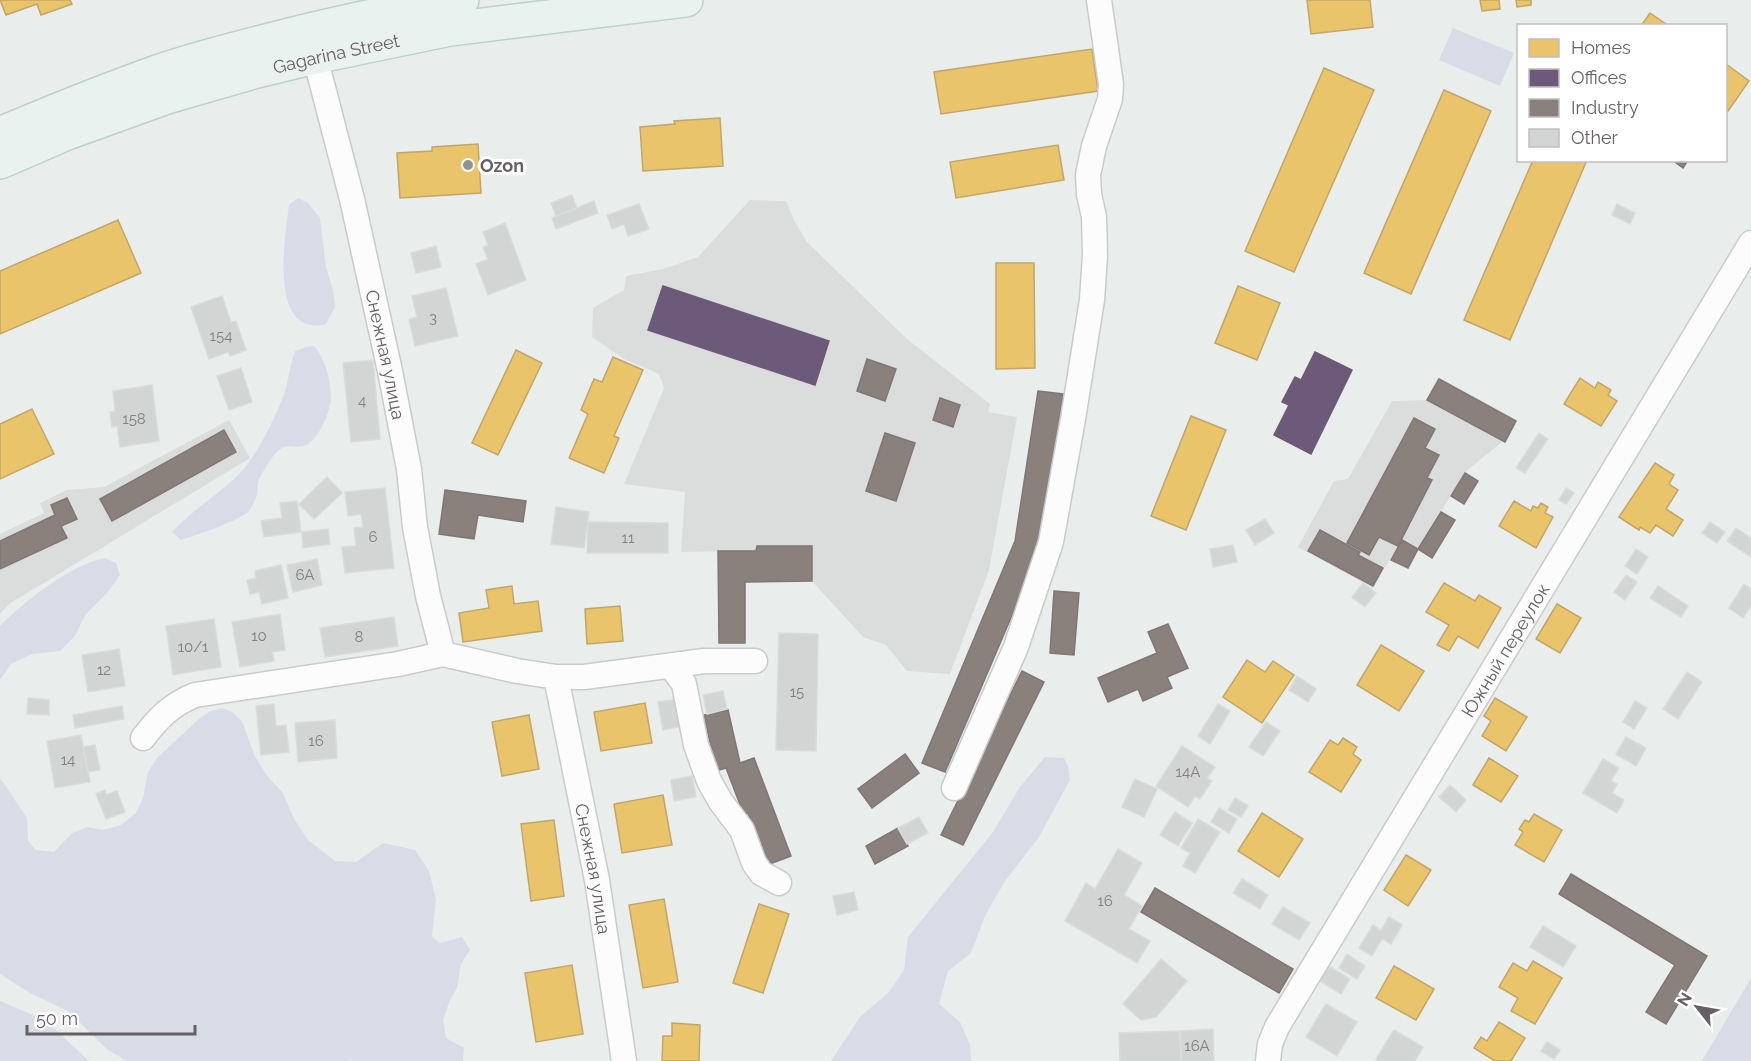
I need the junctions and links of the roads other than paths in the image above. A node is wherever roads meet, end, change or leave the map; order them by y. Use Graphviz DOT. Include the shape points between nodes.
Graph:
graph roads {
  1 [pos="686,0"];
  2 [pos="1099,0"];
  3 [pos="452,11"];
  4 [pos="312,43"];
  5 [pos="0,134"];
  6 [pos="0,162"];
  7 [pos="1751,243"];
  8 [pos="443,654"];
  9 [pos="755,661"];
  10 [pos="671,666"];
  11 [pos="556,677"];
  12 [pos="144,738"];
  13 [pos="954,788"];
  14 [pos="779,883"];
  15 [pos="624,1061"];
  16 [pos="1268,1061"];
  1 -- 3 [label="main road, Gagarina Street"];
  2 -- 13 [label="street" via="1110,99 1088,175 1095,227 1092,300 1051,542 1016,647"];
  3 -- 4 [label="main road, Gagarina Street"];
  4 -- 5 [label="main road, Gagarina Street" via="235,49 158,72"];
  4 -- 6 [label="main road, Gagarina Street" via="257,71 167,97"];
  4 -- 8 [label="street, Снежная улица" via="390,371 409,469 417,539"];
  7 -- 16 [label="street, Южный переулок" via="1277,1027"];
  8 -- 11 [label="street"];
  8 -- 12 [label="street" via="195,695 160,717"];
  9 -- 10 [label="street" via="704,661"];
  10 -- 11 [label="street"];
  10 -- 14 [label="street" via="684,684 696,745 709,781 742,830 754,863 761,873"];
  11 -- 15 [label="street, Снежная улица" via="597,880"];
}
